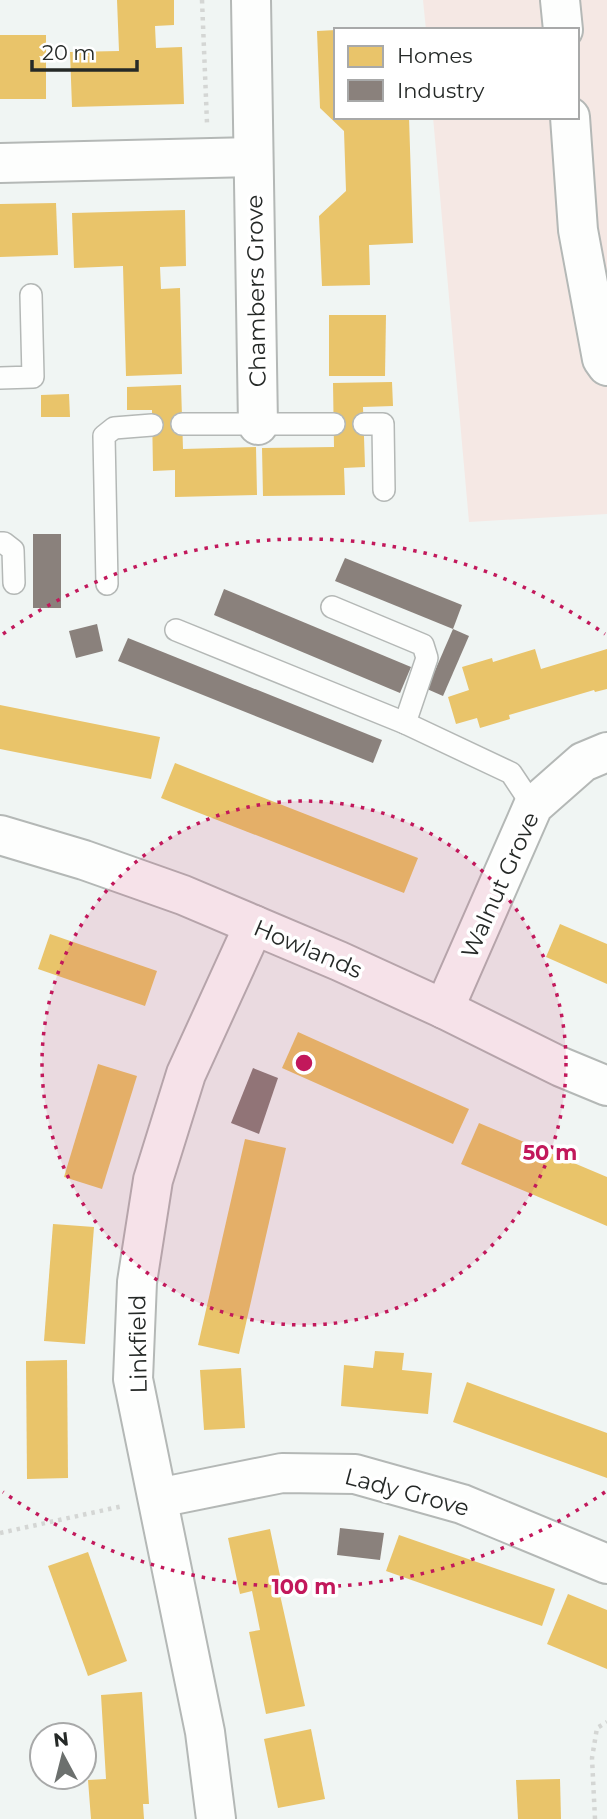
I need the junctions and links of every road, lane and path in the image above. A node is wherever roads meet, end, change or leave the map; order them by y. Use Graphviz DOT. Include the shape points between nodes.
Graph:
graph roads {
  1 [pos="202,0"];
  2 [pos="251,0"];
  3 [pos="560,0"];
  4 [pos="563,28"];
  5 [pos="569,119"];
  6 [pos="208,134"];
  7 [pos="254,157"];
  8 [pos="0,163"];
  9 [pos="593,224"];
  10 [pos="31,295"];
  11 [pos="607,366"];
  12 [pos="0,377"];
  13 [pos="182,424"];
  14 [pos="334,424"];
  15 [pos="364,424"];
  16 [pos="152,425"];
  17 [pos="258,425"];
  18 [pos="384,490"];
  19 [pos="0,543"];
  20 [pos="14,583"];
  21 [pos="107,584"];
  22 [pos="332,607"];
  23 [pos="176,630"];
  24 [pos="405,723"];
  25 [pos="607,752"];
  26 [pos="533,806"];
  27 [pos="0,835"];
  28 [pos="254,925"];
  29 [pos="444,1009"];
  30 [pos="607,1086"];
  31 [pos="158,1498"];
  32 [pos="0,1534"];
  33 [pos="607,1564"];
  34 [pos="607,1722"];
  35 [pos="216,1819"];
  36 [pos="595,1819"];
  1 -- 6 [label="path"];
  2 -- 7 [label="street, Chambers Grove"];
  3 -- 4 [label="street"];
  5 -- 9 [label="street"];
  7 -- 8 [label="street"];
  7 -- 17 [label="street, Chambers Grove"];
  9 -- 11 [label="street" via="602,359"];
  10 -- 12 [label="lane" via="33,377"];
  13 -- 17 [label="lane"];
  14 -- 17 [label="lane"];
  15 -- 18 [label="lane" via="383,424"];
  16 -- 21 [label="lane" via="114,428 104,436"];
  19 -- 20 [label="lane" via="13,550"];
  22 -- 24 [label="lane" via="423,645 427,659"];
  23 -- 24 [label="lane"];
  24 -- 26 [label="lane" via="511,773"];
  25 -- 26 [label="street, Walnut Grove" via="583,762"];
  26 -- 29 [label="street, Walnut Grove"];
  27 -- 28 [label="street, Howlands" via="183,895"];
  28 -- 29 [label="street, Howlands"];
  28 -- 31 [label="street, Linkfield" via="186,1073 153,1180 137,1282 133,1378"];
  29 -- 30 [label="street, Howlands"];
  31 -- 32 [label="path"];
  31 -- 33 [label="street, Lady Grove" via="282,1473 355,1474 461,1504"];
  31 -- 35 [label="street, Linkfield" via="205,1732"];
  34 -- 36 [label="path" via="597,1728 592,1758"];
}
